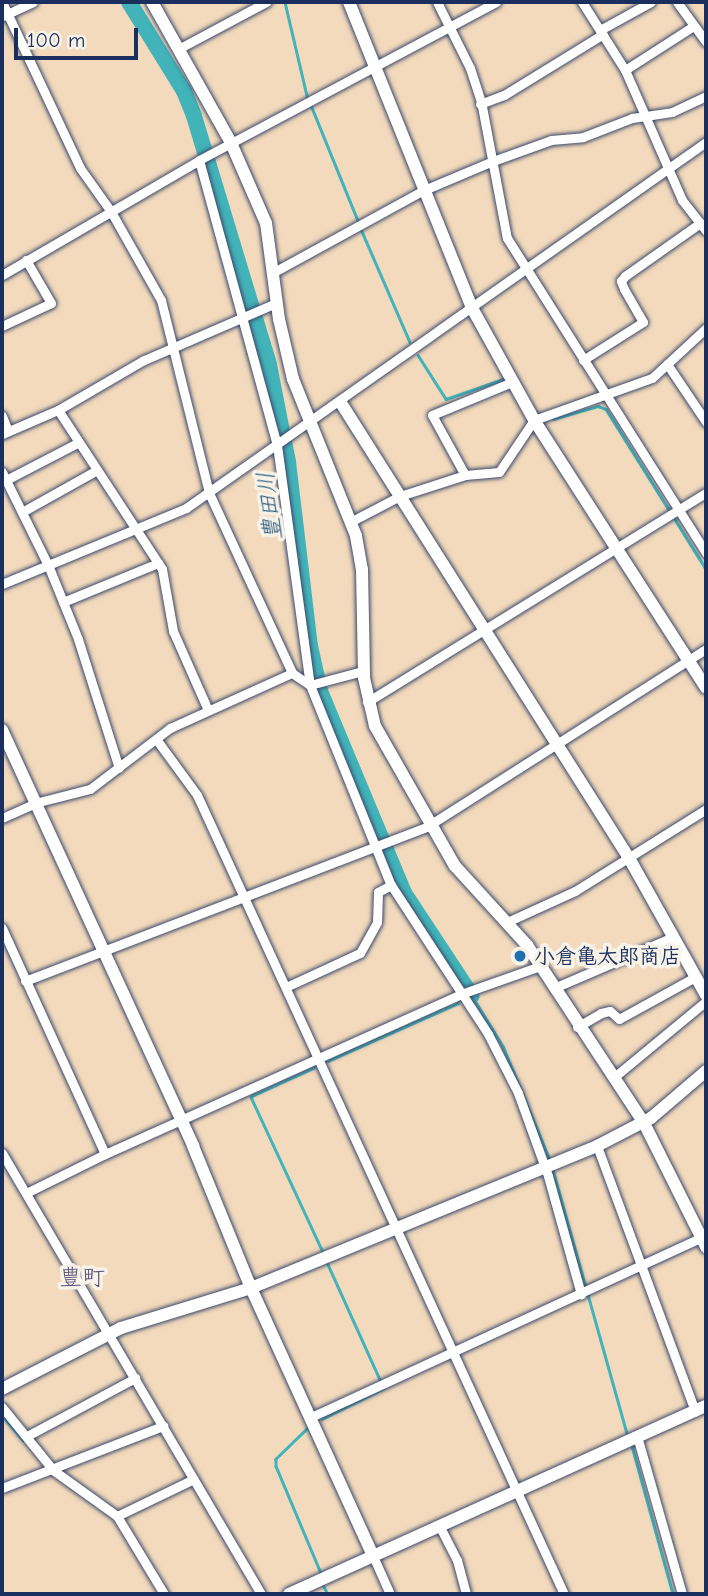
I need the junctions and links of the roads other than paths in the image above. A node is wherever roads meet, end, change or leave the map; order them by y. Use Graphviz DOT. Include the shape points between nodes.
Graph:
graph roads {
  1 [pos="2,2"];
  2 [pos="33,2"];
  3 [pos="152,2"];
  4 [pos="265,2"];
  5 [pos="349,2"];
  6 [pos="437,2"];
  7 [pos="496,2"];
  8 [pos="582,2"];
  9 [pos="651,2"];
  10 [pos="677,2"];
  11 [pos="484,4"];
  12 [pos="4,15"];
  13 [pos="447,24"];
  14 [pos="692,27"];
  15 [pos="601,32"];
  16 [pos="706,42"];
  17 [pos="180,48"];
  18 [pos="374,65"];
  19 [pos="625,70"];
  20 [pos="706,96"];
  21 [pos="480,104"];
  22 [pos="644,114"];
  23 [pos="706,142"];
  24 [pos="231,143"];
  25 [pos="200,159"];
  26 [pos="493,162"];
  27 [pos="669,169"];
  28 [pos="424,190"];
  29 [pos="110,210"];
  30 [pos="703,227"];
  31 [pos="26,260"];
  32 [pos="525,271"];
  33 [pos="274,272"];
  34 [pos="2,275"];
  35 [pos="276,303"];
  36 [pos="472,308"];
  37 [pos="244,317"];
  38 [pos="2,326"];
  39 [pos="706,328"];
  40 [pos="171,347"];
  41 [pos="583,360"];
  42 [pos="667,364"];
  43 [pos="512,382"];
  44 [pos="606,396"];
  45 [pos="341,403"];
  46 [pos="58,410"];
  47 [pos="2,416"];
  48 [pos="534,420"];
  49 [pos="706,422"];
  50 [pos="309,424"];
  51 [pos="5,432"];
  52 [pos="79,442"];
  53 [pos="278,445"];
  54 [pos="97,470"];
  55 [pos="465,475"];
  56 [pos="4,476"];
  57 [pos="209,493"];
  58 [pos="706,493"];
  59 [pos="400,496"];
  60 [pos="672,510"];
  61 [pos="22,512"];
  62 [pos="352,521"];
  63 [pos="136,531"];
  64 [pos="616,545"];
  65 [pos="706,553"];
  66 [pos="158,563"];
  67 [pos="48,565"];
  68 [pos="2,584"];
  69 [pos="63,602"];
  70 [pos="485,629"];
  71 [pos="706,649"];
  72 [pos="688,660"];
  73 [pos="363,671"];
  74 [pos="292,673"];
  75 [pos="310,685"];
  76 [pos="706,688"];
  77 [pos="367,702"];
  78 [pos="208,710"];
  79 [pos="2,730"];
  80 [pos="156,739"];
  81 [pos="557,744"];
  82 [pos="120,768"];
  83 [pos="35,803"];
  84 [pos="706,809"];
  85 [pos="2,818"];
  86 [pos="428,826"];
  87 [pos="375,846"];
  88 [pos="629,858"];
  89 [pos="391,885"];
  90 [pos="244,896"];
  91 [pos="507,922"];
  92 [pos="2,929"];
  93 [pos="673,937"];
  94 [pos="104,949"];
  95 [pos="540,967"];
  96 [pos="695,977"];
  97 [pos="25,981"];
  98 [pos="286,987"];
  99 [pos="554,988"];
  100 [pos="462,994"];
  101 [pos="706,995"];
  102 [pos="706,1001"];
  103 [pos="577,1027"];
  104 [pos="318,1059"];
  105 [pos="706,1071"];
  106 [pos="613,1078"];
  107 [pos="181,1121"];
  108 [pos="644,1123"];
  109 [pos="597,1146"];
  110 [pos="2,1153"];
  111 [pos="105,1154"];
  112 [pos="550,1165"];
  113 [pos="26,1193"];
  114 [pos="396,1229"];
  115 [pos="705,1240"];
  116 [pos="641,1266"];
  117 [pos="251,1288"];
  118 [pos="581,1293"];
  119 [pos="110,1334"];
  120 [pos="453,1352"];
  121 [pos="135,1378"];
  122 [pos="2,1389"];
  123 [pos="2,1407"];
  124 [pos="701,1408"];
  125 [pos="311,1417"];
  126 [pos="163,1426"];
  127 [pos="27,1436"];
  128 [pos="632,1438"];
  129 [pos="50,1470"];
  130 [pos="194,1479"];
  131 [pos="2,1488"];
  132 [pos="516,1489"];
  133 [pos="117,1516"];
  134 [pos="439,1525"];
  135 [pos="373,1556"];
  136 [pos="562,1593"];
  137 [pos="164,1594"];
  138 [pos="261,1594"];
  139 [pos="289,1594"];
  140 [pos="390,1594"];
  141 [pos="466,1594"];
  142 [pos="682,1594"];
  1 -- 12 [label="street"];
  2 -- 12 [label="street"];
  3 -- 17 [label="street"];
  4 -- 17 [label="street"];
  5 -- 18 [label="street"];
  6 -- 13 [label="street"];
  7 -- 11 [label="street"];
  8 -- 15 [label="street"];
  9 -- 15 [label="street"];
  10 -- 14 [label="street"];
  11 -- 13 [label="street"];
  12 -- 29 [label="street" via="80,168"];
  13 -- 18 [label="street"];
  13 -- 21 [label="street" via="470,68"];
  14 -- 16 [label="street"];
  14 -- 19 [label="street"];
  15 -- 19 [label="street"];
  15 -- 21 [label="street" via="504,95"];
  17 -- 24 [label="street"];
  18 -- 24 [label="street"];
  18 -- 28 [label="street"];
  19 -- 22 [label="street"];
  20 -- 22 [label="street" via="672,112"];
  21 -- 26 [label="street"];
  22 -- 26 [label="street" via="600,132 551,139"];
  22 -- 27 [label="street"];
  23 -- 27 [label="street"];
  24 -- 25 [label="street"];
  24 -- 33 [label="street" via="266,223"];
  25 -- 29 [label="street"];
  25 -- 37 [label="street"];
  26 -- 28 [label="street"];
  26 -- 32 [label="street" via="507,238"];
  27 -- 30 [label="street" via="682,200"];
  27 -- 32 [label="street"];
  28 -- 33 [label="street"];
  28 -- 36 [label="street"];
  29 -- 31 [label="street"];
  29 -- 40 [label="street" via="161,299"];
  30 -- 41 [label="street" via="625,276 621,281 643,322"];
  31 -- 34 [label="street"];
  31 -- 38 [label="street" via="51,303"];
  32 -- 36 [label="street"];
  32 -- 41 [label="street"];
  33 -- 35 [label="street"];
  35 -- 37 [label="street"];
  35 -- 50 [label="street" via="286,354"];
  36 -- 43 [label="street"];
  36 -- 45 [label="street"];
  37 -- 40 [label="street"];
  37 -- 53 [label="street"];
  39 -- 42 [label="street"];
  40 -- 46 [label="street" via="117,373"];
  40 -- 57 [label="street"];
  41 -- 44 [label="street"];
  42 -- 44 [label="street" via="652,378"];
  42 -- 49 [label="street"];
  43 -- 48 [label="street"];
  43 -- 55 [label="street" via="432,415"];
  44 -- 48 [label="street"];
  44 -- 60 [label="street"];
  45 -- 50 [label="street"];
  45 -- 59 [label="street"];
  46 -- 51 [label="street"];
  46 -- 52 [label="street"];
  47 -- 51 [label="street"];
  48 -- 55 [label="street" via="507,466 499,472"];
  48 -- 64 [label="street"];
  50 -- 53 [label="street"];
  50 -- 62 [label="street"];
  52 -- 54 [label="street"];
  52 -- 56 [label="street"];
  53 -- 57 [label="street"];
  53 -- 75 [label="street"];
  54 -- 61 [label="street"];
  54 -- 63 [label="street"];
  55 -- 59 [label="street"];
  56 -- 61 [label="street"];
  57 -- 63 [label="street"];
  57 -- 74 [label="street"];
  58 -- 60 [label="street"];
  59 -- 62 [label="street"];
  59 -- 70 [label="street"];
  60 -- 64 [label="street"];
  60 -- 65 [label="street"];
  61 -- 67 [label="street"];
  62 -- 73 [label="street" via="362,569"];
  63 -- 66 [label="street"];
  63 -- 67 [label="street"];
  64 -- 70 [label="street"];
  64 -- 72 [label="street"];
  66 -- 69 [label="street"];
  66 -- 78 [label="street" via="173,631"];
  67 -- 68 [label="street"];
  67 -- 69 [label="street"];
  69 -- 82 [label="street"];
  70 -- 77 [label="street"];
  70 -- 81 [label="street"];
  71 -- 72 [label="street"];
  72 -- 76 [label="street"];
  72 -- 81 [label="street"];
  73 -- 75 [label="street"];
  73 -- 77 [label="street"];
  74 -- 75 [label="street"];
  74 -- 78 [label="street"];
  75 -- 87 [label="street"];
  77 -- 86 [label="street"];
  78 -- 80 [label="street"];
  79 -- 83 [label="street"];
  80 -- 82 [label="street"];
  80 -- 90 [label="street" via="197,795"];
  81 -- 86 [label="street"];
  81 -- 88 [label="street"];
  82 -- 83 [label="street" via="90,789"];
  83 -- 85 [label="street"];
  83 -- 94 [label="street"];
  84 -- 88 [label="street"];
  86 -- 87 [label="street"];
  86 -- 91 [label="street" via="455,866"];
  87 -- 89 [label="street"];
  87 -- 90 [label="street"];
  88 -- 91 [label="street" via="575,891"];
  88 -- 93 [label="street"];
  89 -- 98 [label="street" via="378,892 377,922 360,953"];
  89 -- 100 [label="street"];
  90 -- 94 [label="street"];
  90 -- 98 [label="street"];
  91 -- 95 [label="street"];
  92 -- 97 [label="street"];
  93 -- 96 [label="street"];
  93 -- 99 [label="street"];
  94 -- 97 [label="street"];
  94 -- 107 [label="street"];
  95 -- 99 [label="street"];
  95 -- 100 [label="street"];
  96 -- 101 [label="street"];
  96 -- 103 [label="street" via="619,1019 610,1011"];
  97 -- 111 [label="street"];
  98 -- 104 [label="street"];
  99 -- 103 [label="street"];
  100 -- 104 [label="street"];
  100 -- 112 [label="street" via="507,1068"];
  102 -- 106 [label="street"];
  103 -- 106 [label="street"];
  104 -- 107 [label="street"];
  104 -- 114 [label="street"];
  105 -- 108 [label="street"];
  106 -- 108 [label="street"];
  107 -- 111 [label="street"];
  107 -- 117 [label="street"];
  108 -- 109 [label="street"];
  108 -- 115 [label="street"];
  109 -- 112 [label="street"];
  109 -- 116 [label="street"];
  110 -- 113 [label="street"];
  111 -- 113 [label="street"];
  112 -- 114 [label="street"];
  112 -- 118 [label="street"];
  113 -- 119 [label="street"];
  114 -- 117 [label="street"];
  114 -- 120 [label="street"];
  115 -- 116 [label="street"];
  116 -- 118 [label="street"];
  116 -- 124 [label="street"];
  117 -- 119 [label="street"];
  117 -- 125 [label="street"];
  118 -- 120 [label="street"];
  119 -- 121 [label="street"];
  119 -- 122 [label="street"];
  120 -- 125 [label="street"];
  120 -- 132 [label="street"];
  121 -- 126 [label="street"];
  121 -- 127 [label="street"];
  123 -- 127 [label="street"];
  124 -- 128 [label="street"];
  125 -- 135 [label="street"];
  126 -- 129 [label="street"];
  126 -- 130 [label="street"];
  127 -- 129 [label="street"];
  128 -- 132 [label="street"];
  128 -- 142 [label="street"];
  129 -- 131 [label="street"];
  129 -- 133 [label="street"];
  130 -- 133 [label="street"];
  130 -- 138 [label="street"];
  132 -- 134 [label="street"];
  132 -- 136 [label="street"];
  133 -- 137 [label="street"];
  134 -- 135 [label="street"];
  134 -- 141 [label="street" via="457,1560"];
  135 -- 139 [label="street"];
  135 -- 140 [label="street"];
}
